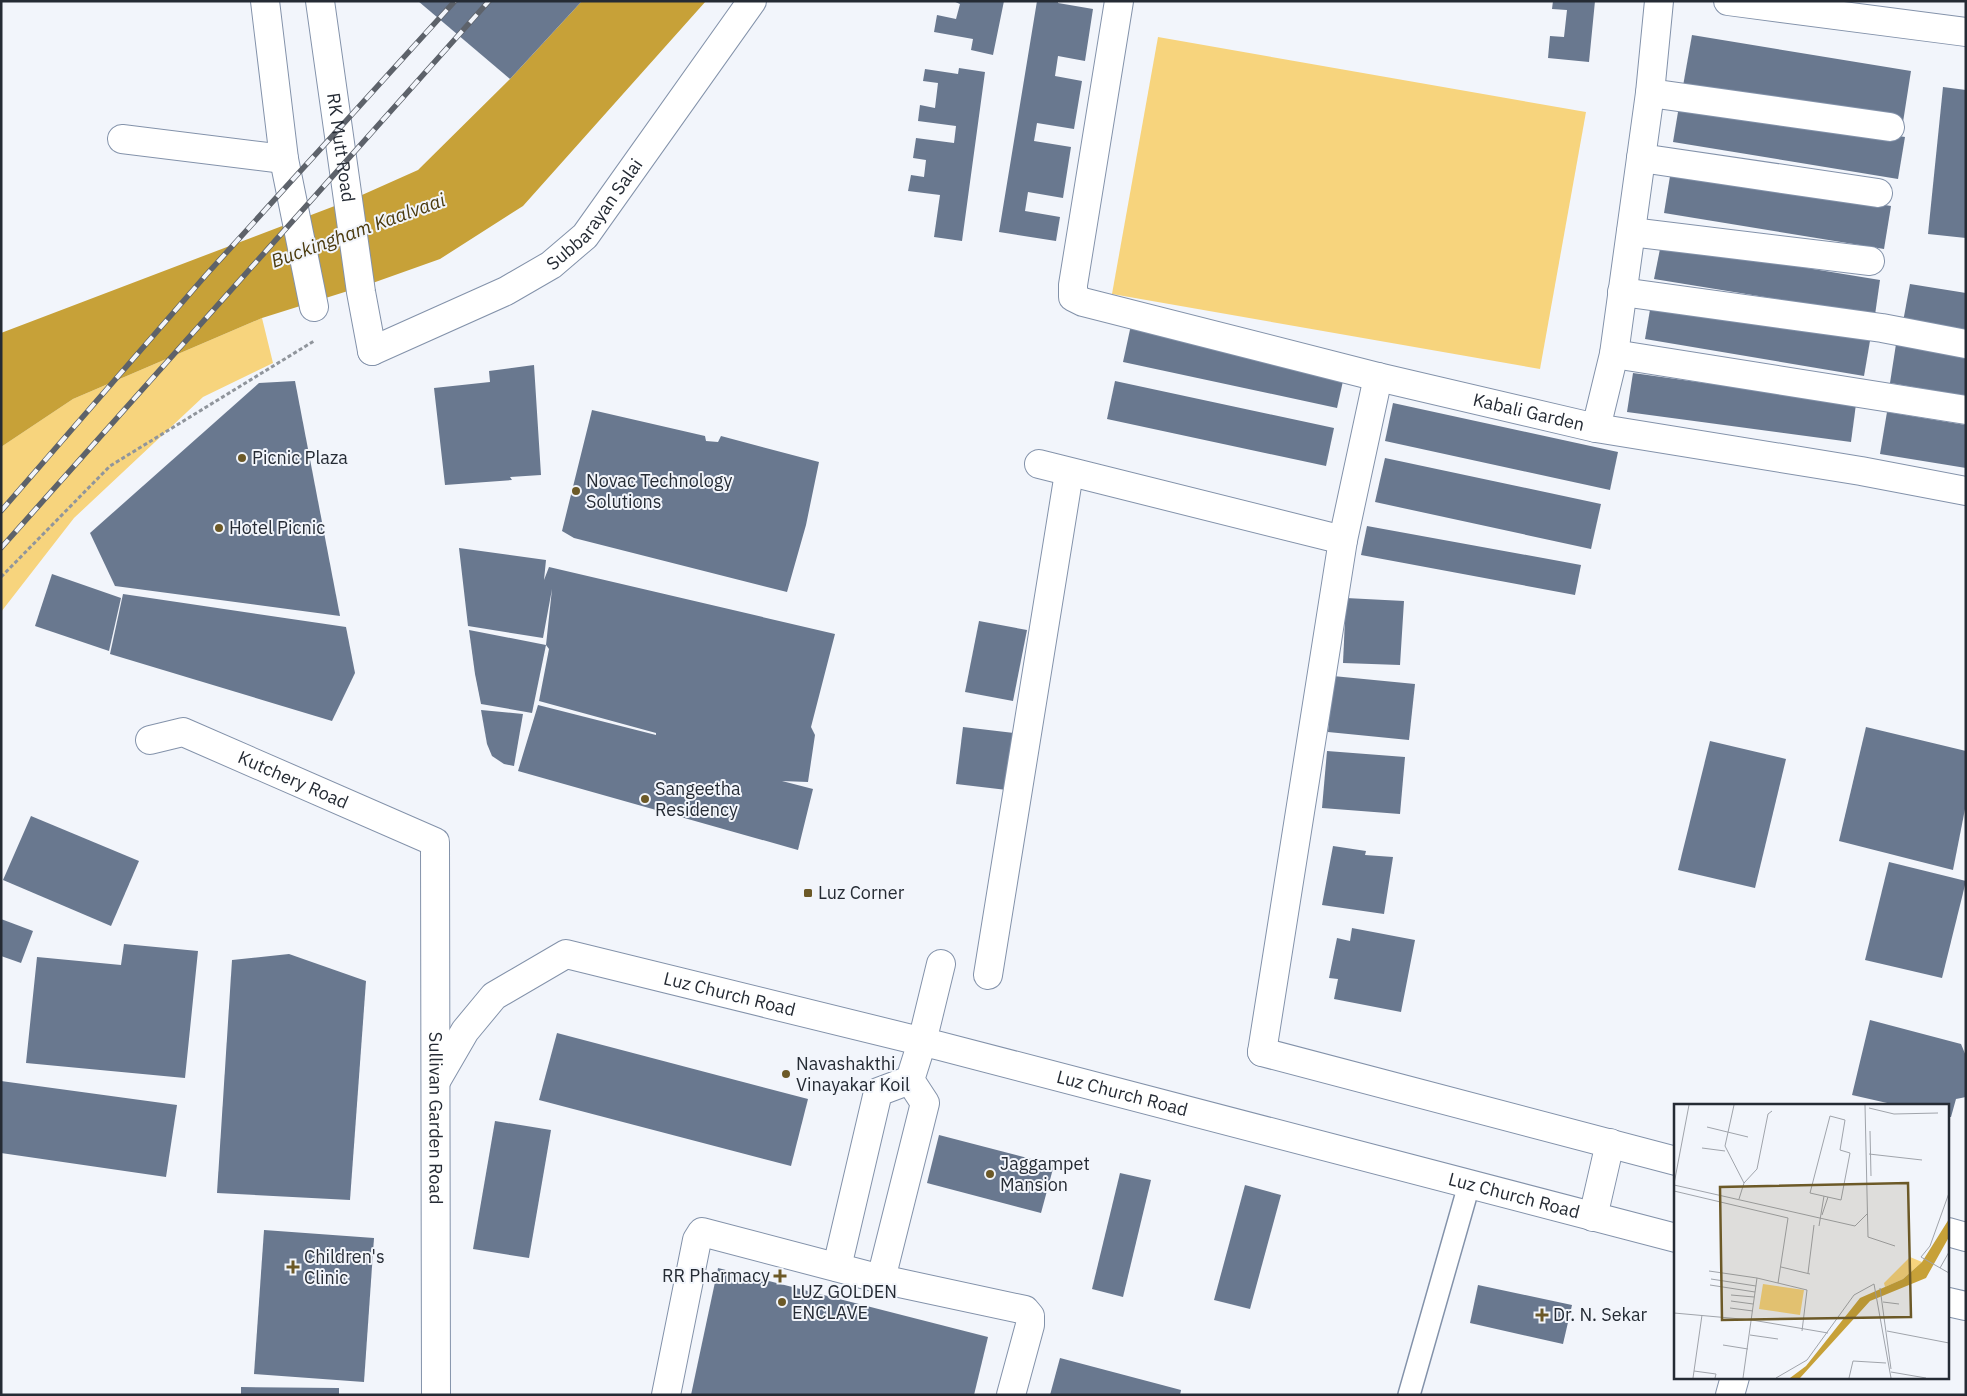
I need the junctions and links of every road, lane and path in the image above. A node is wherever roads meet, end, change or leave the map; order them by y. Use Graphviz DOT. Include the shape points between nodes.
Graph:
graph roads {
  1 [pos="265,1"];
  2 [pos="320,1"];
  3 [pos="752,1"];
  4 [pos="1119,1"];
  5 [pos="1658,1"];
  6 [pos="1728,1"];
  7 [pos="1966,32"];
  8 [pos="1650,93"];
  9 [pos="1890,127"];
  10 [pos="122,138"];
  11 [pos="1641,158"];
  12 [pos="286,166"];
  13 [pos="1878,193"];
  14 [pos="1631,232"];
  15 [pos="1870,261"];
  16 [pos="1622,292"];
  17 [pos="314,307"];
  18 [pos="320,337"];
  19 [pos="1966,344"];
  20 [pos="372,351"];
  21 [pos="1614,354"];
  22 [pos="1378,377"];
  23 [pos="1966,410"];
  24 [pos="1596,428"];
  25 [pos="1039,464"];
  26 [pos="1069,473"];
  27 [pos="1966,491"];
  28 [pos="1344,540"];
  29 [pos="1,577"];
  30 [pos="150,740"];
  31 [pos="435,842"];
  32 [pos="940,964"];
  33 [pos="988,975"];
  34 [pos="922,1042"];
  35 [pos="910,1080"];
  36 [pos="436,1081"];
  37 [pos="1610,1143"];
  38 [pos="1674,1159"];
  39 [pos="1470,1185"];
  40 [pos="1593,1217"];
  41 [pos="1950,1233"];
  42 [pos="1674,1237"];
  43 [pos="1966,1237"];
  44 [pos="837,1267"];
  45 [pos="881,1279"];
  46 [pos="1950,1302"];
  47 [pos="1966,1306"];
  48 [pos="1735,1378"];
  49 [pos="436,1395"];
  50 [pos="666,1395"];
  51 [pos="1011,1395"];
  52 [pos="1409,1395"];
  53 [pos="1730,1395"];
  1 -- 12 [label="street"];
  2 -- 20 [label="street, RK Mutt Road"];
  3 -- 20 [label="street, Subbarayan Salai" via="585,236 551,265 506,291"];
  4 -- 22 [label="street, Kabali Garden" via="1073,297"];
  5 -- 8 [label="street, Kabali Garden"];
  6 -- 7 [label="street"];
  8 -- 9 [label="street"];
  8 -- 11 [label="street, Kabali Garden"];
  10 -- 12 [label="street"];
  11 -- 13 [label="street"];
  11 -- 14 [label="street, Kabali Garden"];
  12 -- 17 [label="street"];
  14 -- 15 [label="street"];
  14 -- 16 [label="street, Kabali Garden"];
  16 -- 19 [label="street" via="1882,328"];
  16 -- 21 [label="street, Kabali Garden"];
  18 -- 29 [label="path" via="110,466"];
  21 -- 23 [label="street"];
  21 -- 24 [label="street, Kabali Garden"];
  22 -- 24 [label="street, Kabali Garden"];
  22 -- 28 [label="street"];
  24 -- 27 [label="street" via="1861,470"];
  25 -- 26 [label="street"];
  26 -- 28 [label="street"];
  26 -- 33 [label="street"];
  28 -- 37 [label="street" via="1262,1052"];
  30 -- 31 [label="street, Kutchery Road" via="183,732"];
  31 -- 36 [label="street, Sullivan Garden Road"];
  32 -- 34 [label="street"];
  34 -- 35 [label="street"];
  34 -- 36 [label="street, Luz Church Road" via="566,954 494,996 464,1031"];
  34 -- 39 [label="street, Luz Church Road"];
  35 -- 44 [label="street" via="878,1092"];
  35 -- 45 [label="street" via="925,1103"];
  36 -- 49 [label="street, Sullivan Garden Road"];
  37 -- 38 [label="street"];
  37 -- 40 [label="street"];
  39 -- 40 [label="street, Luz Church Road"];
  39 -- 52 [label="lane"];
  40 -- 42 [label="street, Luz Church Road"];
  41 -- 43 [label="street"];
  44 -- 45 [label="street"];
  44 -- 50 [label="street" via="702,1232 697,1240"];
  45 -- 51 [label="street" via="1025,1310 1030,1316 1030,1325"];
  46 -- 47 [label="street"];
  48 -- 53 [label="street"];
}
